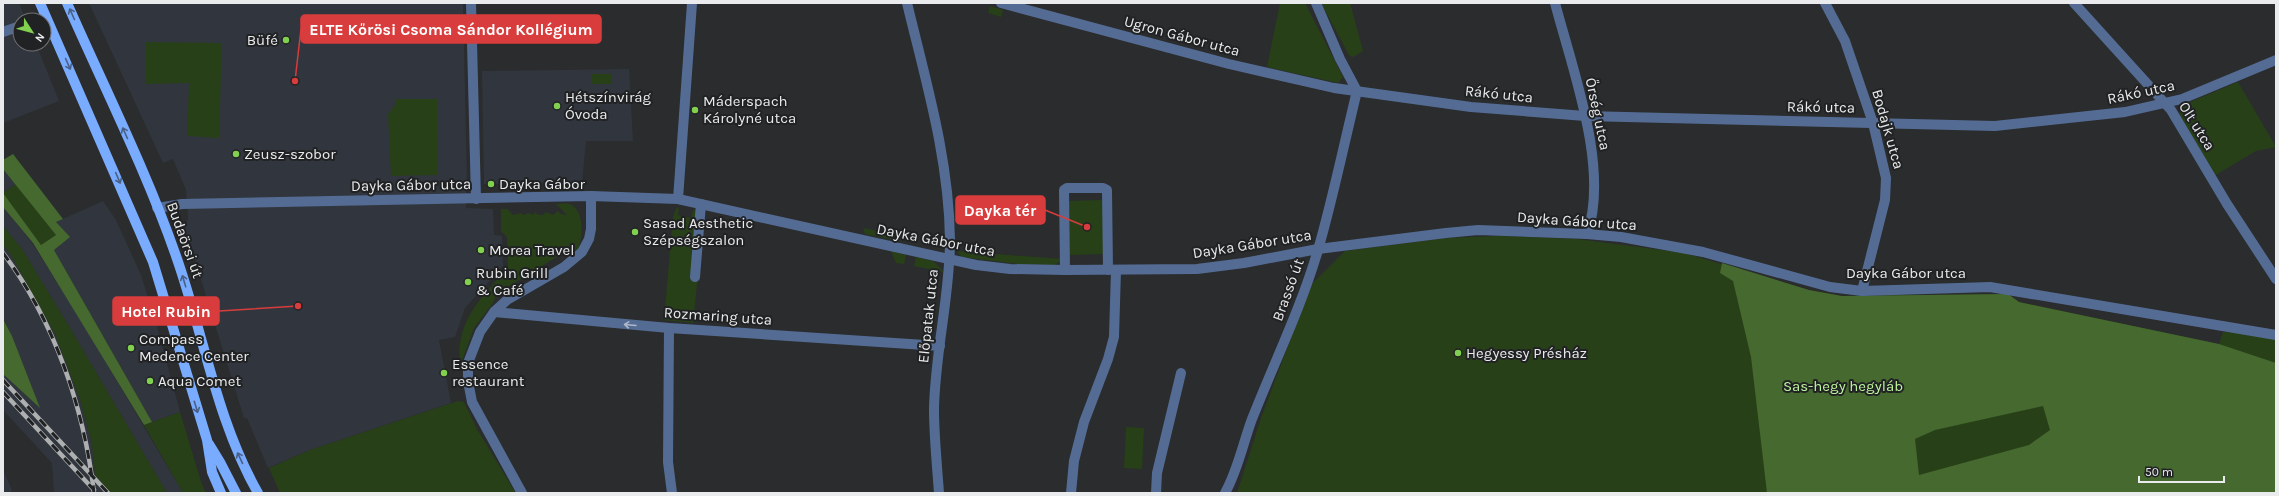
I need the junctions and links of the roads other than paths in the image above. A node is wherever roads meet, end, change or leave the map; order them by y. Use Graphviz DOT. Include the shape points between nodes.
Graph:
graph roads {
  1 [pos="67,3"];
  2 [pos="471,3"];
  3 [pos="692,3"];
  4 [pos="907,3"];
  5 [pos="1001,3"];
  6 [pos="1316,3"];
  7 [pos="1556,3"];
  8 [pos="1826,3"];
  9 [pos="2074,3"];
  10 [pos="52,37"];
  11 [pos="2276,60"];
  12 [pos="1357,92"];
  13 [pos="2164,103"];
  14 [pos="1585,116"];
  15 [pos="1873,123"];
  16 [pos="591,196"];
  17 [pos="476,199"];
  18 [pos="678,199"];
  19 [pos="701,204"];
  20 [pos="157,208"];
  21 [pos="1587,234"];
  22 [pos="1318,249"];
  23 [pos="949,259"];
  24 [pos="1065,270"];
  25 [pos="1112,270"];
  26 [pos="695,277"];
  27 [pos="2276,279"];
  28 [pos="1862,291"];
  29 [pos="494,312"];
  30 [pos="669,328"];
  31 [pos="2276,335"];
  32 [pos="940,346"];
  33 [pos="1181,373"];
  34 [pos="206,440"];
  35 [pos="221,493"];
  36 [pos="236,493"];
  37 [pos="258,493"];
  38 [pos="522,493"];
  39 [pos="672,493"];
  40 [pos="939,493"];
  41 [pos="1071,493"];
  42 [pos="1156,493"];
  43 [pos="1225,493"];
  20 -- 1 [label="main road, Budaörsi út, one-way"];
  2 -- 17 [label="street"];
  3 -- 18 [label="street"];
  4 -- 23 [label="street, Előpatak utca" via="940,138 947,185"];
  5 -- 12 [label="street, Ugron Gábor utca" via="1229,64"];
  6 -- 12 [label="street" via="1340,60"];
  7 -- 14 [label="street, Őrség utca"];
  8 -- 15 [label="street, Bodajk utca" via="1845,41"];
  9 -- 13 [label="street, Olt utca"];
  10 -- 34 [label="main road, one-way" via="153,262"];
  11 -- 13 [label="street, Rákó utca" via="2182,99"];
  12 -- 14 [label="street, Rákó utca" via="1471,107"];
  12 -- 22 [label="street, Brassó út"];
  13 -- 15 [label="street, Rákó utca" via="2125,112 2003,125"];
  13 -- 27 [label="street, Olt utca" via="2171,110 2227,204"];
  14 -- 15 [label="street, Rákó utca"];
  14 -- 21 [label="street, Őrség utca" via="1591,138 1594,188"];
  15 -- 28 [label="street, Bodajk utca" via="1886,178 1885,200"];
  16 -- 17 [label="street, Dayka Gábor utca"];
  16 -- 18 [label="street, Dayka Gábor utca"];
  16 -- 29 [label="street" via="591,229 582,252 564,268 507,300"];
  17 -- 20 [label="street, Dayka Gábor utca" via="190,204"];
  18 -- 19 [label="street, Dayka Gábor utca"];
  19 -- 23 [label="street, Dayka Gábor utca"];
  19 -- 26 [label="street"];
  37 -- 20 [label="main road, Budaörsi út, one-way" via="238,454 227,425 184,280"];
  21 -- 22 [label="street, Dayka Gábor utca" via="1478,230"];
  21 -- 28 [label="street, Dayka Gábor utca" via="1681,247 1830,287"];
  22 -- 25 [label="street, Dayka Gábor utca" via="1220,267"];
  22 -- 43 [label="street, Brassó út" via="1284,345"];
  23 -- 24 [label="street, Dayka Gábor utca" via="991,267"];
  23 -- 32 [label="street, Előpatak utca"];
  24 -- 25 [label="street, Dayka Gábor utca"];
  24 -- 25 [label="street" via="1064,190 1103,188 1107,190"];
  25 -- 41 [label="street" via="1114,337 1084,422 1074,461"];
  28 -- 31 [label="street, Dayka Gábor utca" via="1990,287"];
  30 -- 29 [label="street, Rozmaring utca, one-way"];
  29 -- 38 [label="street" via="480,332 468,363 468,381 472,402"];
  30 -- 32 [label="street, Rozmaring utca"];
  30 -- 39 [label="street" via="668,462"];
  32 -- 40 [label="street, Előpatak utca" via="934,409"];
  33 -- 42 [label="street" via="1157,473"];
  34 -- 35 [label="main road" via="212,472"];
  34 -- 36 [label="main road"];
}
